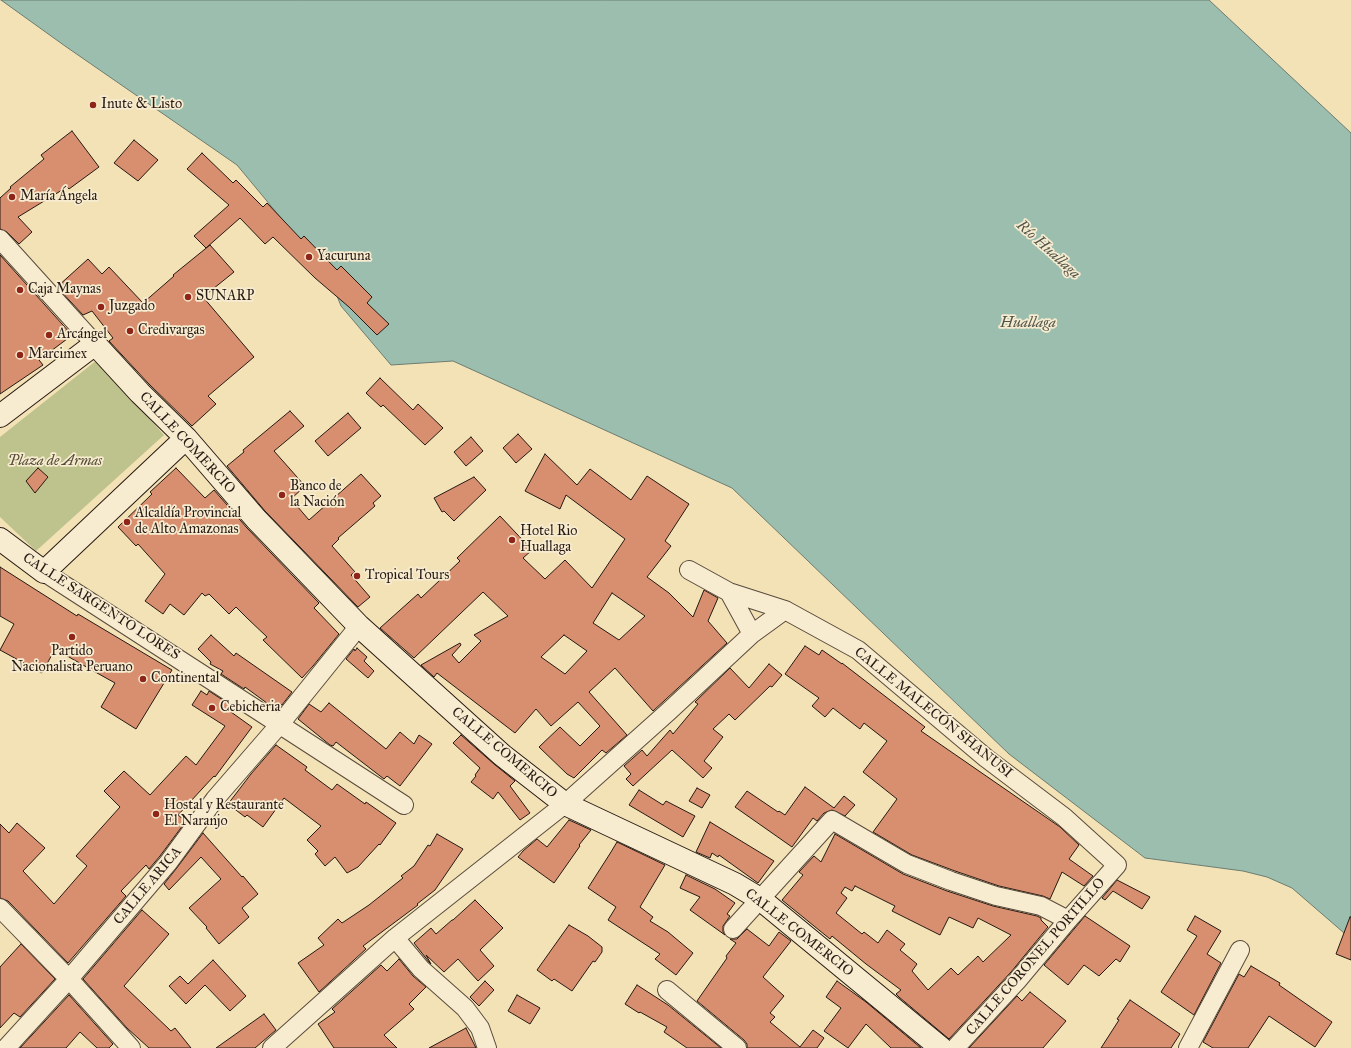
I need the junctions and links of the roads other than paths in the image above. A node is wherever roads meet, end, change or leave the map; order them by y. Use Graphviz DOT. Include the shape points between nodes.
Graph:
graph roads {
  1 [pos="0,239"];
  2 [pos="95,344"];
  3 [pos="0,416"];
  4 [pos="186,438"];
  5 [pos="0,539"];
  6 [pos="688,570"];
  7 [pos="44,572"];
  8 [pos="729,592"];
  9 [pos="785,610"];
  10 [pos="359,626"];
  11 [pos="752,634"];
  12 [pos="280,724"];
  13 [pos="565,804"];
  14 [pos="404,805"];
  15 [pos="1117,865"];
  16 [pos="760,899"];
  17 [pos="0,908"];
  18 [pos="1068,920"];
  19 [pos="733,930"];
  20 [pos="395,938"];
  21 [pos="1240,950"];
  22 [pos="69,979"];
  23 [pos="666,990"];
  24 [pos="0,1046"];
  25 [pos="5,1048"];
  26 [pos="131,1048"];
  27 [pos="272,1048"];
  28 [pos="487,1048"];
  29 [pos="737,1048"];
  30 [pos="941,1048"];
  31 [pos="955,1048"];
  32 [pos="1188,1048"];
  1 -- 2 [label="street"];
  2 -- 3 [label="street"];
  2 -- 4 [label="street, CALLE COMERCIO"];
  4 -- 7 [label="street"];
  4 -- 10 [label="street, CALLE COMERCIO" via="256,519"];
  5 -- 7 [label="street, CALLE SARGENTO LORES"];
  6 -- 8 [label="street, CALLE MALECÓN SHANUSI"];
  7 -- 12 [label="street, CALLE SARGENTO LORES"];
  8 -- 9 [label="street, CALLE MALECÓN SHANUSI"];
  8 -- 11 [label="street"];
  9 -- 11 [label="street"];
  9 -- 15 [label="street, CALLE MALECÓN SHANUSI" via="858,650 986,758 1064,817"];
  10 -- 12 [label="street, CALLE ARICA"];
  10 -- 13 [label="street, CALLE COMERCIO" via="502,755"];
  11 -- 13 [label="street"];
  12 -- 14 [label="street, CALLE SARGENTO LORES"];
  12 -- 22 [label="street, CALLE ARICA" via="215,799 168,863"];
  13 -- 16 [label="street, CALLE COMERCIO" via="735,884"];
  13 -- 20 [label="street"];
  15 -- 18 [label="street, CALLE CORONEL PORTILLO"];
  16 -- 18 [label="street" via="832,820 907,864 996,896 1041,906"];
  16 -- 19 [label="street"];
  16 -- 30 [label="street, CALLE COMERCIO"];
  17 -- 22 [label="street"];
  18 -- 31 [label="street, CALLE CORONEL PORTILLO" via="1017,981"];
  20 -- 27 [label="street"];
  20 -- 28 [label="street" via="421,969 465,1008 480,1028"];
  21 -- 32 [label="street"];
  22 -- 25 [label="street, CALLE ARICA"];
  22 -- 26 [label="street"];
  23 -- 29 [label="street"];
  24 -- 25 [label="street"];
}
